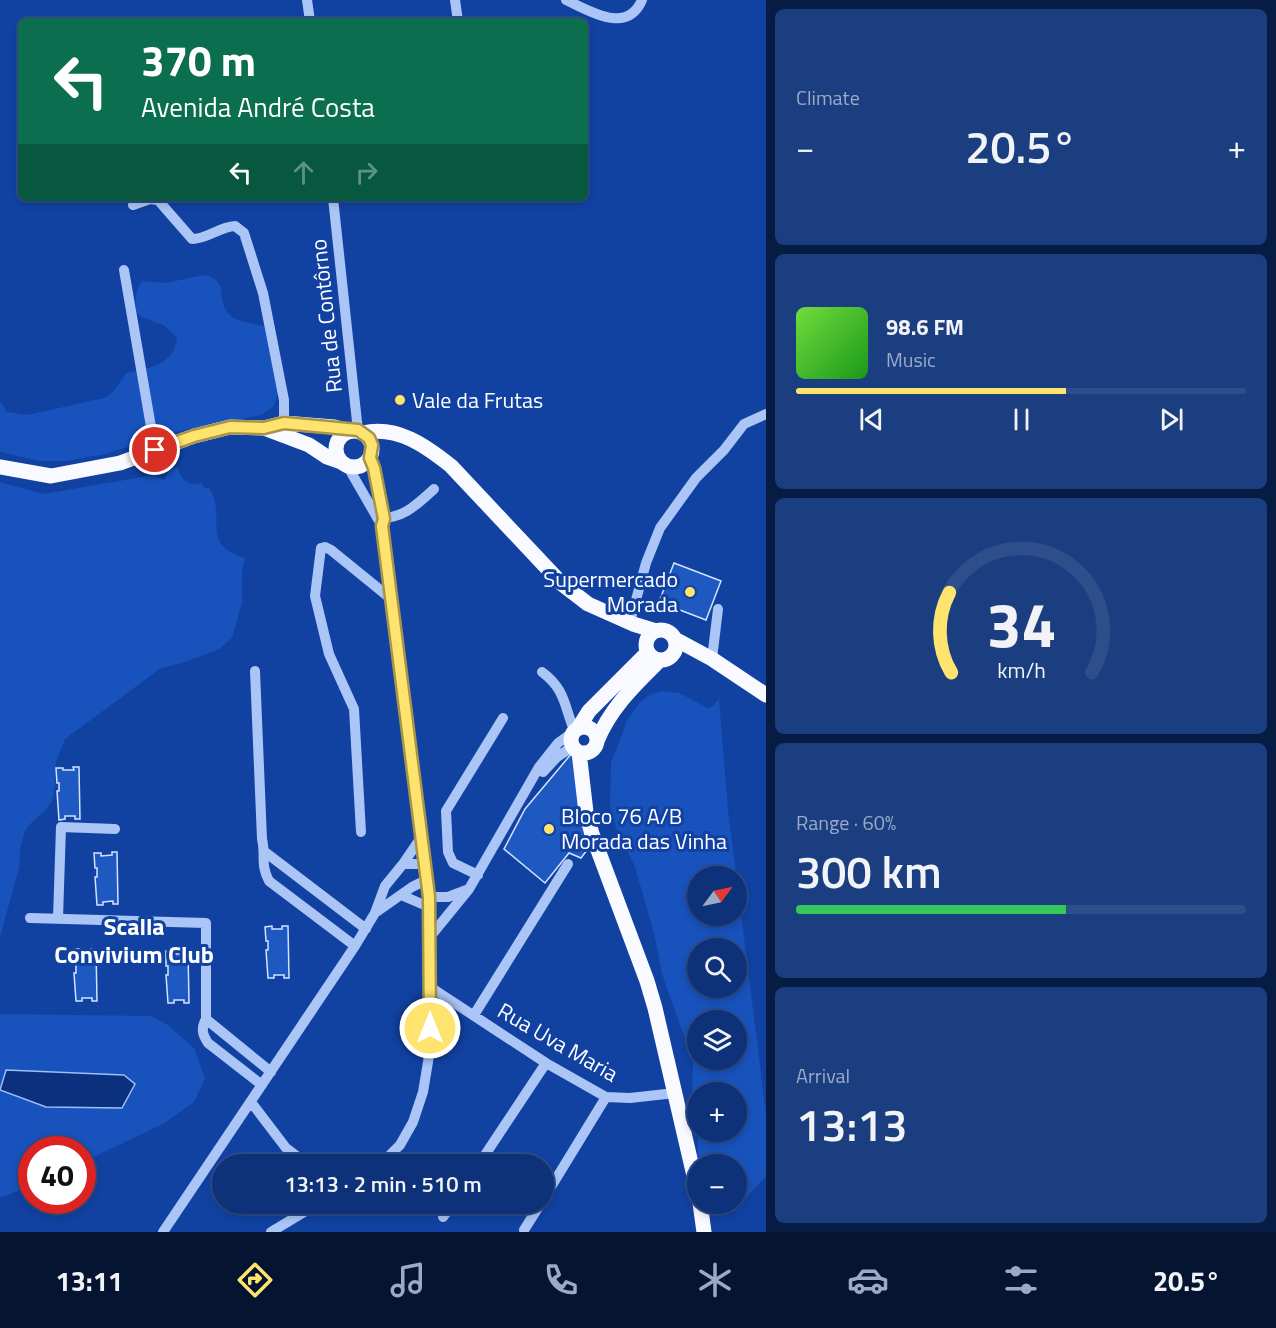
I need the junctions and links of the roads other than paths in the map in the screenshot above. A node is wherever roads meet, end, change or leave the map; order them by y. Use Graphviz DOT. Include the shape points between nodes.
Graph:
graph roads {
  1 [pos="307,0"];
  2 [pos="455,0"];
  3 [pos="566,0"];
  4 [pos="642,0"];
  5 [pos="310,18"];
  6 [pos="458,18"];
  7 [pos="144,201"];
  8 [pos="159,201"];
  9 [pos="333,201"];
  10 [pos="133,205"];
  11 [pos="123,270"];
  12 [pos="766,414"];
  13 [pos="284,423"];
  14 [pos="264,428"];
  15 [pos="356,431"];
  16 [pos="411,439"];
  17 [pos="155,450"];
  18 [pos="371,455"];
  19 [pos="345,464"];
  20 [pos="0,467"];
  21 [pos="434,489"];
  22 [pos="381,521"];
  23 [pos="390,598"];
  24 [pos="718,609"];
  25 [pos="631,623"];
  26 [pos="675,639"];
  27 [pos="655,649"];
  28 [pos="706,656"];
  29 [pos="255,671"];
  30 [pos="542,672"];
  31 [pos="766,695"];
  32 [pos="503,718"];
  33 [pos="575,738"];
  34 [pos="596,745"];
  35 [pos="584,796"];
  36 [pos="115,829"];
  37 [pos="361,832"];
  38 [pos="422,836"];
  39 [pos="265,852"];
  40 [pos="403,864"];
  41 [pos="426,864"];
  42 [pos="568,864"];
  43 [pos="478,875"];
  44 [pos="428,879"];
  45 [pos="469,889"];
  46 [pos="401,895"];
  47 [pos="429,902"];
  48 [pos="375,913"];
  49 [pos="30,918"];
  50 [pos="58,918"];
  51 [pos="366,929"];
  52 [pos="429,938"];
  53 [pos="355,946"];
  54 [pos="430,987"];
  55 [pos="474,1016"];
  56 [pos="206,1018"];
  57 [pos="546,1063"];
  58 [pos="271,1072"];
  59 [pos="262,1085"];
  60 [pos="675,1093"];
  61 [pos="606,1097"];
  62 [pos="251,1102"];
  63 [pos="294,1154"];
  64 [pos="390,1154"];
  65 [pos="486,1154"];
  66 [pos="689,1154"];
  67 [pos="554,1182"];
  68 [pos="304,1214"];
  69 [pos="445,1214"];
  70 [pos="534,1214"];
  71 [pos="702,1214"];
  72 [pos="443,1217"];
  73 [pos="281,1230"];
  74 [pos="524,1230"];
  75 [pos="164,1232"];
  76 [pos="704,1232"];
  1 -- 5 [label="street"];
  2 -- 6 [label="street"];
  3 -- 4 [label="street" via="604,19 623,18 638,9"];
  7 -- 10 [label="street"];
  8 -- 13 [label="street" via="192,239 200,239 223,226 235,226 244,233 263,293 284,399"];
  9 -- 15 [label="street, Rua de Contôrno"];
  11 -- 17 [label="street"];
  12 -- 25 [label="street" via="744,424 696,478 660,528 646,563"];
  13 -- 14 [label="main road"];
  13 -- 15 [label="main road"];
  14 -- 17 [label="main road" via="230,427"];
  14 -- 19 [label="main road"];
  15 -- 16 [label="main road" via="399,433"];
  15 -- 18 [label="main road" via="369,438"];
  15 -- 19 [label="main road" via="340,436 336,444 336,454"];
  16 -- 18 [label="main road" via="394,439"];
  16 -- 25 [label="main road" via="451,466 562,584 588,604"];
  17 -- 20 [label="main road" via="120,463 51,476"];
  18 -- 19 [label="main road" via="361,466"];
  18 -- 22 [label="street"];
  19 -- 22 [label="street"];
  21 -- 22 [label="street" via="411,510"];
  22 -- 23 [label="street"];
  23 -- 37 [label="street" via="331,550 321,548 315,596 329,654 354,709"];
  23 -- 38 [label="street"];
  24 -- 28 [label="street"];
  25 -- 27 [label="main road"];
  26 -- 27 [label="main road" via="669,632"];
  26 -- 27 [label="main road" via="673,654"];
  26 -- 28 [label="main road"];
  27 -- 28 [label="main road"];
  27 -- 33 [label="main road" via="589,711"];
  27 -- 34 [label="main road" via="604,723"];
  28 -- 31 [label="main road"];
  29 -- 39 [label="street"];
  30 -- 33 [label="street" via="560,690"];
  32 -- 43 [label="street" via="446,811 448,852 453,863"];
  33 -- 34 [label="main road" via="587,753"];
  33 -- 34 [label="main road" via="588,727"];
  33 -- 35 [label="main road"];
  33 -- 43 [label="street" via="558,743 539,767"];
  34 -- 35 [label="main road"];
  35 -- 60 [label="main road" via="592,834 653,999"];
  36 -- 50 [label="street" via="61,827"];
  38 -- 40 [label="street"];
  38 -- 41 [label="street"];
  39 -- 51 [label="street"];
  39 -- 53 [label="street" via="263,870 269,881"];
  40 -- 41 [label="street"];
  40 -- 48 [label="street" via="385,886"];
  41 -- 44 [label="street"];
  42 -- 55 [label="street"];
  43 -- 45 [label="street"];
  44 -- 46 [label="street"];
  44 -- 47 [label="street"];
  45 -- 47 [label="street"];
  45 -- 52 [label="street"];
  46 -- 47 [label="street"];
  46 -- 48 [label="street"];
  47 -- 52 [label="street"];
  48 -- 51 [label="street"];
  49 -- 50 [label="street"];
  50 -- 56 [label="street" via="206,923"];
  51 -- 53 [label="street"];
  52 -- 54 [label="street"];
  53 -- 58 [label="street"];
  54 -- 55 [label="street, Rua Uva Maria"];
  54 -- 64 [label="street" via="429,1056 423,1092 413,1122"];
  55 -- 57 [label="street, Rua Uva Maria"];
  56 -- 58 [label="street"];
  56 -- 59 [label="street" via="202,1034 208,1043"];
  57 -- 61 [label="street, Rua Uva Maria"];
  57 -- 65 [label="street"];
  58 -- 59 [label="street"];
  59 -- 62 [label="street"];
  60 -- 61 [label="street, Rua Uva Maria"];
  60 -- 66 [label="main road"];
  61 -- 67 [label="street"];
  62 -- 63 [label="street"];
  62 -- 75 [label="street"];
  68 -- 73 [label="street"];
  69 -- 72 [label="street"];
  70 -- 74 [label="street"];
  71 -- 76 [label="main road"];
}
